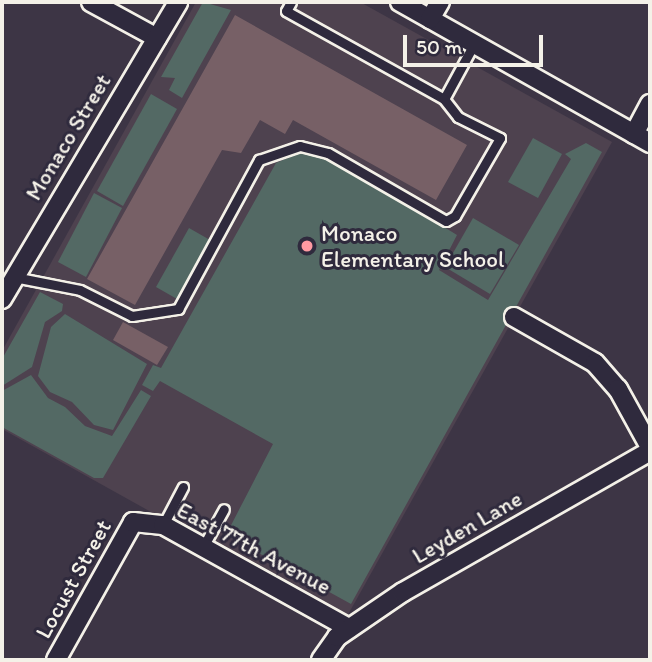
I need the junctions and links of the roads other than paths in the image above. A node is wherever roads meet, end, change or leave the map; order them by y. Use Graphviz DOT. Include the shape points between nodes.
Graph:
graph roads {
  1 [pos="91,2"];
  2 [pos="178,2"];
  3 [pos="291,2"];
  4 [pos="400,2"];
  5 [pos="440,2"];
  6 [pos="430,19"];
  7 [pos="157,38"];
  8 [pos="474,44"];
  9 [pos="444,99"];
  10 [pos="650,104"];
  11 [pos="634,134"];
  12 [pos="650,143"];
  13 [pos="8,274"];
  14 [pos="2,299"];
  15 [pos="514,317"];
  16 [pos="650,449"];
  17 [pos="184,487"];
  18 [pos="224,509"];
  19 [pos="133,522"];
  20 [pos="163,525"];
  21 [pos="203,547"];
  22 [pos="349,628"];
  23 [pos="56,660"];
  24 [pos="321,660"];
  1 -- 7 [label="street"];
  2 -- 7 [label="street, Monaco Street"];
  3 -- 9 [label="lane" via="286,10"];
  4 -- 6 [label="street"];
  5 -- 6 [label="street"];
  6 -- 8 [label="street"];
  7 -- 13 [label="street, Monaco Street"];
  8 -- 9 [label="lane"];
  8 -- 11 [label="street"];
  9 -- 13 [label="lane" via="458,117 500,138 455,216 446,220 328,153 300,146 259,160 178,309 132,316 80,290"];
  10 -- 11 [label="street"];
  11 -- 12 [label="street"];
  13 -- 14 [label="street, Monaco Street"];
  15 -- 16 [label="street" via="596,363 618,389"];
  16 -- 22 [label="street, Leyden Lane"];
  17 -- 20 [label="lane"];
  18 -- 21 [label="lane"];
  19 -- 20 [label="street, East 77th Avenue"];
  19 -- 23 [label="street, Locust Street"];
  20 -- 21 [label="street, East 77th Avenue"];
  21 -- 22 [label="street, East 77th Avenue"];
  22 -- 24 [label="street, Leyden Lane"];
}
